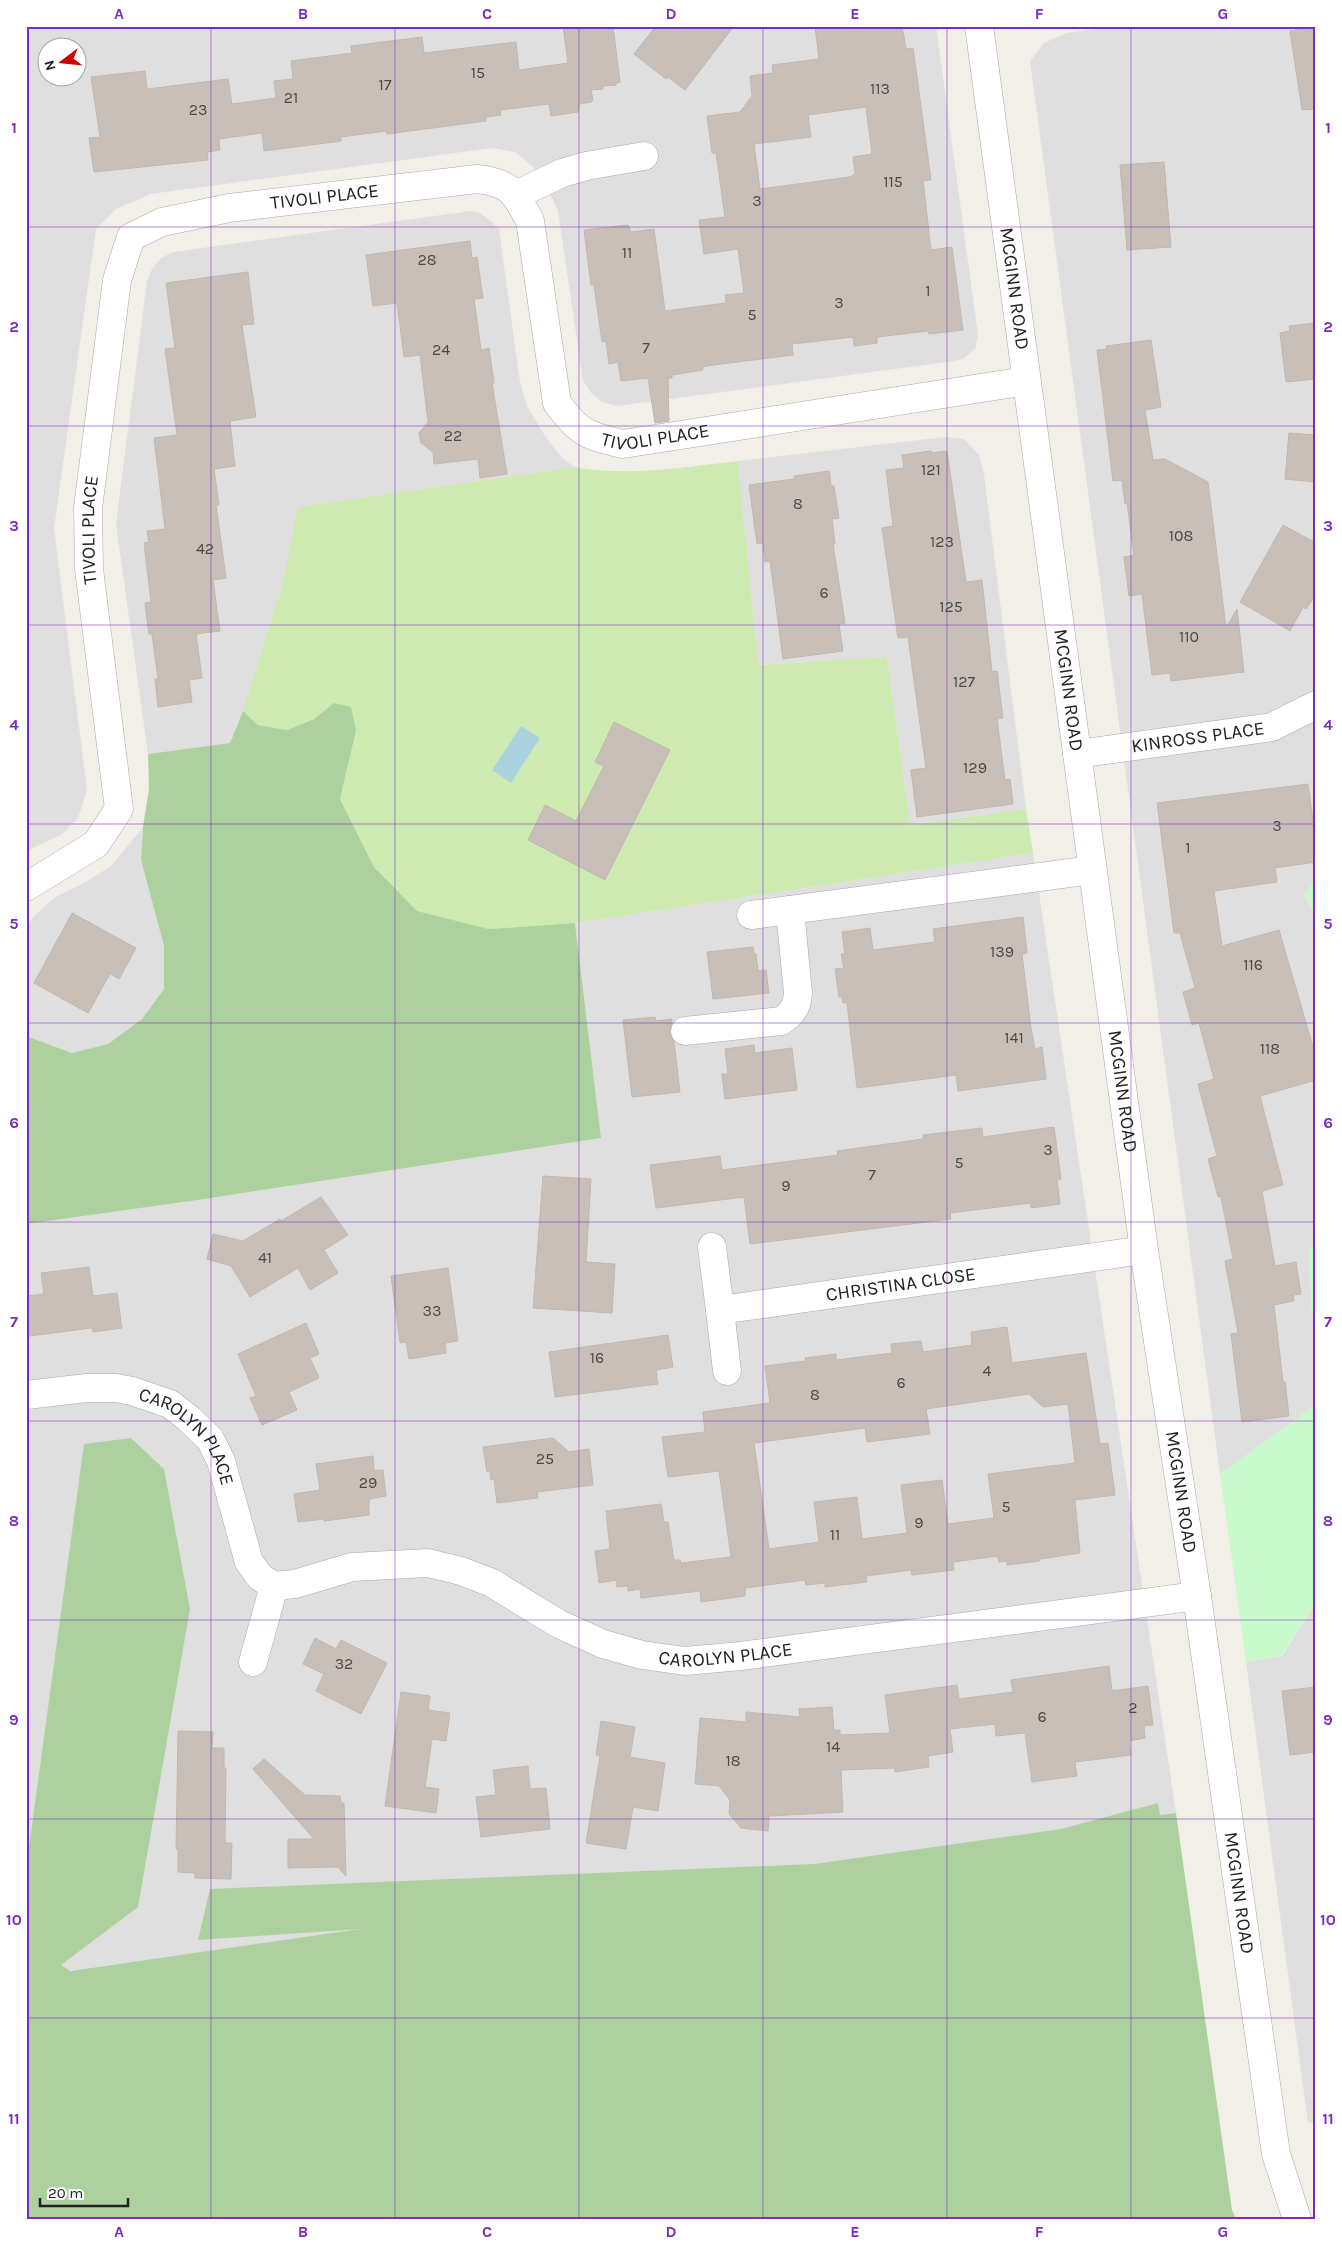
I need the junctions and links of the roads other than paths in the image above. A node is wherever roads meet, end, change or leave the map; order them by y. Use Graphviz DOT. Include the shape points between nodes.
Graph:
graph roads {
  1 [pos="979,26"];
  2 [pos="644,156"];
  3 [pos="516,195"];
  4 [pos="1026,381"];
  5 [pos="1316,705"];
  6 [pos="1077,754"];
  7 [pos="1092,870"];
  8 [pos="26,887"];
  9 [pos="790,910"];
  10 [pos="751,915"];
  11 [pos="685,1031"];
  12 [pos="712,1247"];
  13 [pos="1144,1250"];
  14 [pos="720,1310"];
  15 [pos="727,1371"];
  16 [pos="26,1394"];
  17 [pos="274,1586"];
  18 [pos="1197,1596"];
  19 [pos="253,1662"];
  20 [pos="1297,2219"];
  1 -- 4 [label="street, MCGINN ROAD"];
  2 -- 3 [label="street" via="578,168"];
  3 -- 4 [label="street, TIVOLI PLACE" via="530,221 557,402 573,424 593,438 623,444"];
  3 -- 8 [label="street, TIVOLI PLACE" via="498,182 477,179 229,208 162,222 131,237 117,280 88,508 89,569 119,809 96,844"];
  4 -- 6 [label="street, MCGINN ROAD"];
  5 -- 6 [label="street, KINROSS PLACE" via="1272,727"];
  6 -- 7 [label="street, MCGINN ROAD"];
  7 -- 9 [label="street"];
  7 -- 13 [label="street, MCGINN ROAD"];
  9 -- 10 [label="street"];
  9 -- 11 [label="street" via="798,994 797,1006 791,1014 781,1021"];
  12 -- 14 [label="street"];
  13 -- 14 [label="street, CHRISTINA CLOSE"];
  13 -- 18 [label="street, MCGINN ROAD"];
  14 -- 15 [label="street"];
  16 -- 17 [label="street, CAROLYN PLACE" via="116,1388 170,1404 210,1440 221,1461 250,1562 260,1577"];
  17 -- 18 [label="street, CAROLYN PLACE" via="295,1584 352,1567 428,1563 461,1570 492,1583 559,1624 603,1644 642,1655 685,1661"];
  17 -- 19 [label="street"];
  18 -- 20 [label="street, MCGINN ROAD" via="1276,2154"];
}
